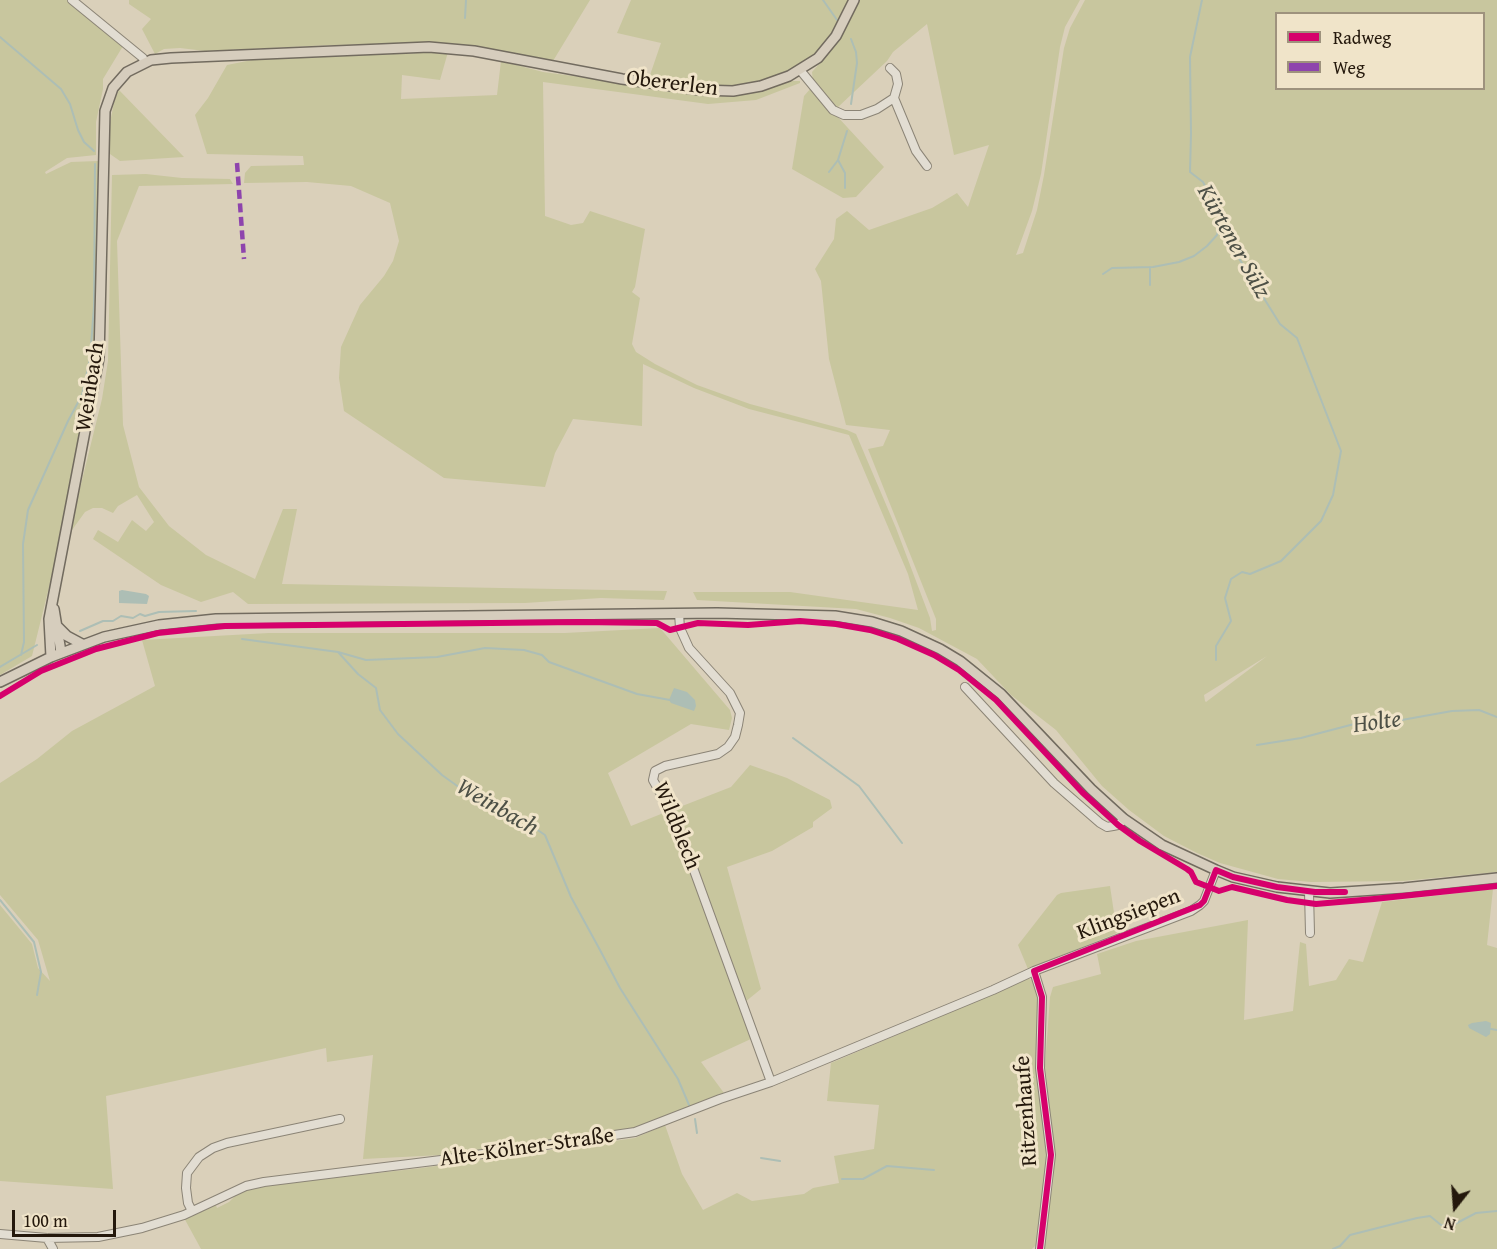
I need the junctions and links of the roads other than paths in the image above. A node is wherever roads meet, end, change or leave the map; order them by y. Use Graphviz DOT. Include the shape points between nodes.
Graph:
graph roads {
  1 [pos="72,0"];
  2 [pos="854,0"];
  3 [pos="144,63"];
  4 [pos="890,68"];
  5 [pos="800,70"];
  6 [pos="894,98"];
  7 [pos="927,166"];
  8 [pos="53,603"];
  9 [pos="679,614"];
  10 [pos="56,626"];
  11 [pos="82,644"];
  12 [pos="61,652"];
  13 [pos="51,657"];
  14 [pos="0,682"];
  15 [pos="965,687"];
  16 [pos="1124,819"];
  17 [pos="1216,870"];
  18 [pos="1497,878"];
  19 [pos="1309,891"];
  20 [pos="1310,933"];
  21 [pos="1034,971"];
  22 [pos="771,1082"];
  23 [pos="340,1119"];
  24 [pos="192,1211"];
  25 [pos="0,1234"];
  26 [pos="47,1238"];
  27 [pos="53,1249"];
  28 [pos="1040,1249"];
  1 -- 3 [label="street"];
  2 -- 5 [label="main road, Obererlen" via="837,36 818,58"];
  3 -- 5 [label="main road, Obererlen" via="207,56 453,49 700,90 733,91 761,86"];
  3 -- 8 [label="main road, Weinbach" via="117,82 105,111 99,358"];
  4 -- 6 [label="street" via="898,84"];
  5 -- 6 [label="street" via="833,110 844,115 861,115"];
  6 -- 7 [label="street" via="916,151"];
  8 -- 10 [label="main road, Weinbach"];
  8 -- 13 [label="main road, Weinbach" via="48,631"];
  9 -- 11 [label="main road" via="239,618 159,625"];
  9 -- 16 [label="main road" via="835,616 886,626 923,641 960,661 1001,694"];
  9 -- 22 [label="street, Wildblech" via="689,648 730,693 740,713 735,737 728,747 718,754 665,766 655,771 653,780 676,821"];
  10 -- 11 [label="main road"];
  10 -- 12 [label="main road, Weinbach"];
  11 -- 12 [label="main road"];
  12 -- 13 [label="main road"];
  13 -- 14 [label="main road"];
  15 -- 16 [label="street" via="1054,783 1100,823 1113,826"];
  16 -- 17 [label="main road" via="1161,844"];
  17 -- 19 [label="main road" via="1268,885"];
  17 -- 21 [label="street, Klingsiepen" via="1200,905"];
  18 -- 19 [label="main road" via="1330,893"];
  19 -- 20 [label="street"];
  21 -- 22 [label="street, Alte-Kölner-Straße"];
  21 -- 28 [label="street, Ritzenhaufe" via="1042,998 1040,1068 1051,1155"];
  22 -- 24 [label="street, Alte-Kölner-Straße" via="635,1132 264,1182 246,1186"];
  23 -- 24 [label="street" via="213,1148 199,1157 187,1173"];
  24 -- 26 [label="street, Alte-Kölner-Straße" via="142,1228 98,1237"];
  25 -- 26 [label="street, Alte-Kölner-Straße"];
  26 -- 27 [label="street"];
}
